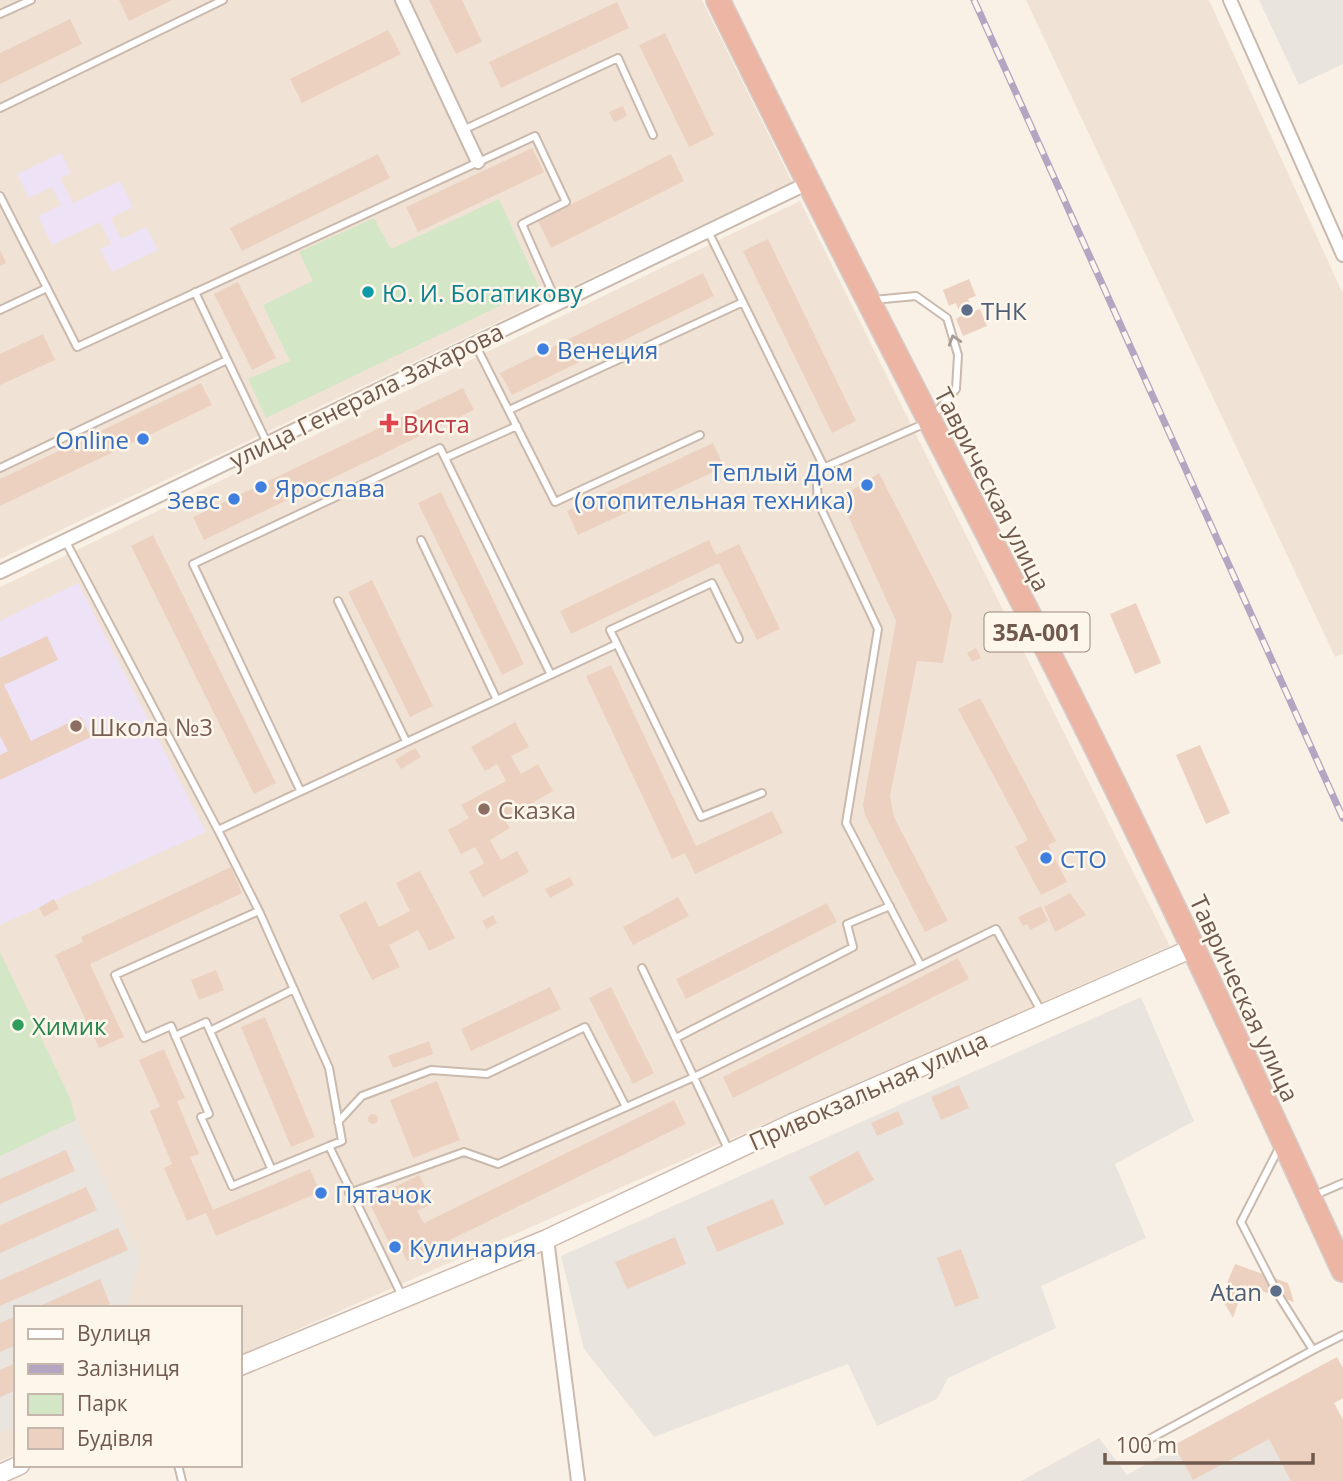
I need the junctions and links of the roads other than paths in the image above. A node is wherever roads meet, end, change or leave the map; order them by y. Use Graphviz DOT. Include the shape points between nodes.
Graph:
graph roads {
  1 [pos="31,0"];
  2 [pos="223,0"];
  3 [pos="402,0"];
  4 [pos="718,0"];
  5 [pos="1233,1"];
  6 [pos="0,14"];
  7 [pos="0,108"];
  8 [pos="463,130"];
  9 [pos="653,135"];
  10 [pos="478,162"];
  11 [pos="807,183"];
  12 [pos="0,196"];
  13 [pos="708,231"];
  14 [pos="1343,255"];
  15 [pos="47,288"];
  16 [pos="195,292"];
  17 [pos="870,301"];
  18 [pos="744,302"];
  19 [pos="557,303"];
  20 [pos="0,310"];
  21 [pos="475,343"];
  22 [pos="228,360"];
  23 [pos="509,410"];
  24 [pos="928,421"];
  25 [pos="517,426"];
  26 [pos="701,435"];
  27 [pos="267,443"];
  28 [pos="445,458"];
  29 [pos="824,467"];
  30 [pos="0,468"];
  31 [pos="65,540"];
  32 [pos="421,540"];
  33 [pos="0,572"];
  34 [pos="338,601"];
  35 [pos="739,639"];
  36 [pos="617,644"];
  37 [pos="550,673"];
  38 [pos="496,698"];
  39 [pos="406,741"];
  40 [pos="300,790"];
  41 [pos="762,793"];
  42 [pos="218,830"];
  43 [pos="890,906"];
  44 [pos="259,911"];
  45 [pos="1193,948"];
  46 [pos="920,966"];
  47 [pos="642,968"];
  48 [pos="294,989"];
  49 [pos="1041,1013"];
  50 [pos="210,1031"];
  51 [pos="175,1036"];
  52 [pos="677,1038"];
  53 [pos="694,1077"];
  54 [pos="626,1107"];
  55 [pos="338,1122"];
  56 [pos="1283,1141"];
  57 [pos="329,1146"];
  58 [pos="730,1153"];
  59 [pos="271,1168"];
  60 [pos="1343,1183"];
  61 [pos="349,1192"];
  62 [pos="1310,1198"];
  63 [pos="547,1239"];
  64 [pos="1343,1270"];
  65 [pos="402,1298"];
  66 [pos="1343,1335"];
  67 [pos="1313,1350"];
  68 [pos="242,1365"];
  69 [pos="1146,1441"];
  70 [pos="578,1481"];
  1 -- 6 [label="lane"];
  2 -- 7 [label="lane"];
  3 -- 8 [label="street"];
  4 -- 11 [label="highway, Таврическая улица / 35А-001"];
  5 -- 14 [label="street"];
  8 -- 9 [label="lane" via="618,58"];
  8 -- 10 [label="street"];
  10 -- 16 [label="lane"];
  10 -- 19 [label="lane" via="535,136 566,202 522,224"];
  11 -- 13 [label="street, улица Генерала Захарова"];
  11 -- 17 [label="highway, Таврическая улица / 35А-001"];
  12 -- 15 [label="lane"];
  13 -- 18 [label="lane"];
  13 -- 19 [label="street, улица Генерала Захарова"];
  15 -- 16 [label="lane" via="77,347"];
  15 -- 20 [label="lane"];
  16 -- 22 [label="lane"];
  17 -- 24 [label="highway, Таврическая улица / 35А-001"];
  24 -- 17 [label="lane, one-way" via="956,389 958,355 947,318 916,296"];
  18 -- 23 [label="lane"];
  18 -- 29 [label="lane"];
  19 -- 21 [label="street, улица Генерала Захарова"];
  21 -- 23 [label="lane"];
  21 -- 27 [label="street, улица Генерала Захарова"];
  22 -- 27 [label="lane"];
  22 -- 30 [label="lane"];
  23 -- 25 [label="lane"];
  24 -- 29 [label="lane"];
  24 -- 45 [label="highway, Таврическая улица / 35А-001"];
  25 -- 26 [label="lane" via="555,502"];
  25 -- 28 [label="lane"];
  27 -- 31 [label="street, улица Генерала Захарова"];
  28 -- 37 [label="lane"];
  28 -- 40 [label="lane" via="440,448 193,564"];
  29 -- 43 [label="lane" via="816,471 818,502 878,629 846,823"];
  31 -- 33 [label="street, улица Генерала Захарова"];
  31 -- 42 [label="lane"];
  32 -- 38 [label="lane"];
  34 -- 39 [label="lane"];
  35 -- 36 [label="lane" via="712,583 610,630"];
  36 -- 37 [label="lane"];
  36 -- 41 [label="lane" via="701,817"];
  37 -- 38 [label="lane"];
  38 -- 39 [label="lane"];
  39 -- 40 [label="lane"];
  40 -- 42 [label="lane"];
  42 -- 44 [label="lane"];
  43 -- 46 [label="lane"];
  43 -- 52 [label="lane" via="847,924 853,947"];
  44 -- 48 [label="lane"];
  44 -- 51 [label="lane" via="115,975 144,1038 172,1026"];
  45 -- 49 [label="main road, Привокзальная улица"];
  45 -- 56 [label="highway, Таврическая улица / 35А-001"];
  46 -- 49 [label="lane" via="996,929"];
  46 -- 53 [label="lane"];
  47 -- 52 [label="lane"];
  48 -- 50 [label="lane"];
  48 -- 55 [label="lane" via="328,1068"];
  49 -- 58 [label="main road, Привокзальная улица"];
  50 -- 51 [label="lane" via="206,1022"];
  50 -- 59 [label="lane"];
  51 -- 59 [label="lane" via="209,1114 201,1117 232,1186"];
  52 -- 53 [label="lane"];
  53 -- 54 [label="lane"];
  53 -- 58 [label="lane"];
  54 -- 55 [label="lane" via="585,1027 487,1074 431,1070 362,1096"];
  54 -- 61 [label="lane" via="498,1164 464,1152"];
  55 -- 57 [label="lane" via="342,1140"];
  56 -- 62 [label="highway, Таврическая улица / 35А-001"];
  56 -- 67 [label="lane" via="1241,1222"];
  57 -- 59 [label="lane"];
  57 -- 61 [label="lane"];
  58 -- 63 [label="main road, Привокзальная улица"];
  60 -- 62 [label="lane"];
  61 -- 65 [label="lane"];
  62 -- 64 [label="highway, Таврическая улица / 35А-001"];
  63 -- 65 [label="main road, Привокзальная улица"];
  63 -- 70 [label="street"];
  65 -- 68 [label="main road, Привокзальная улица"];
  66 -- 67 [label="lane"];
  67 -- 69 [label="lane"];
}
